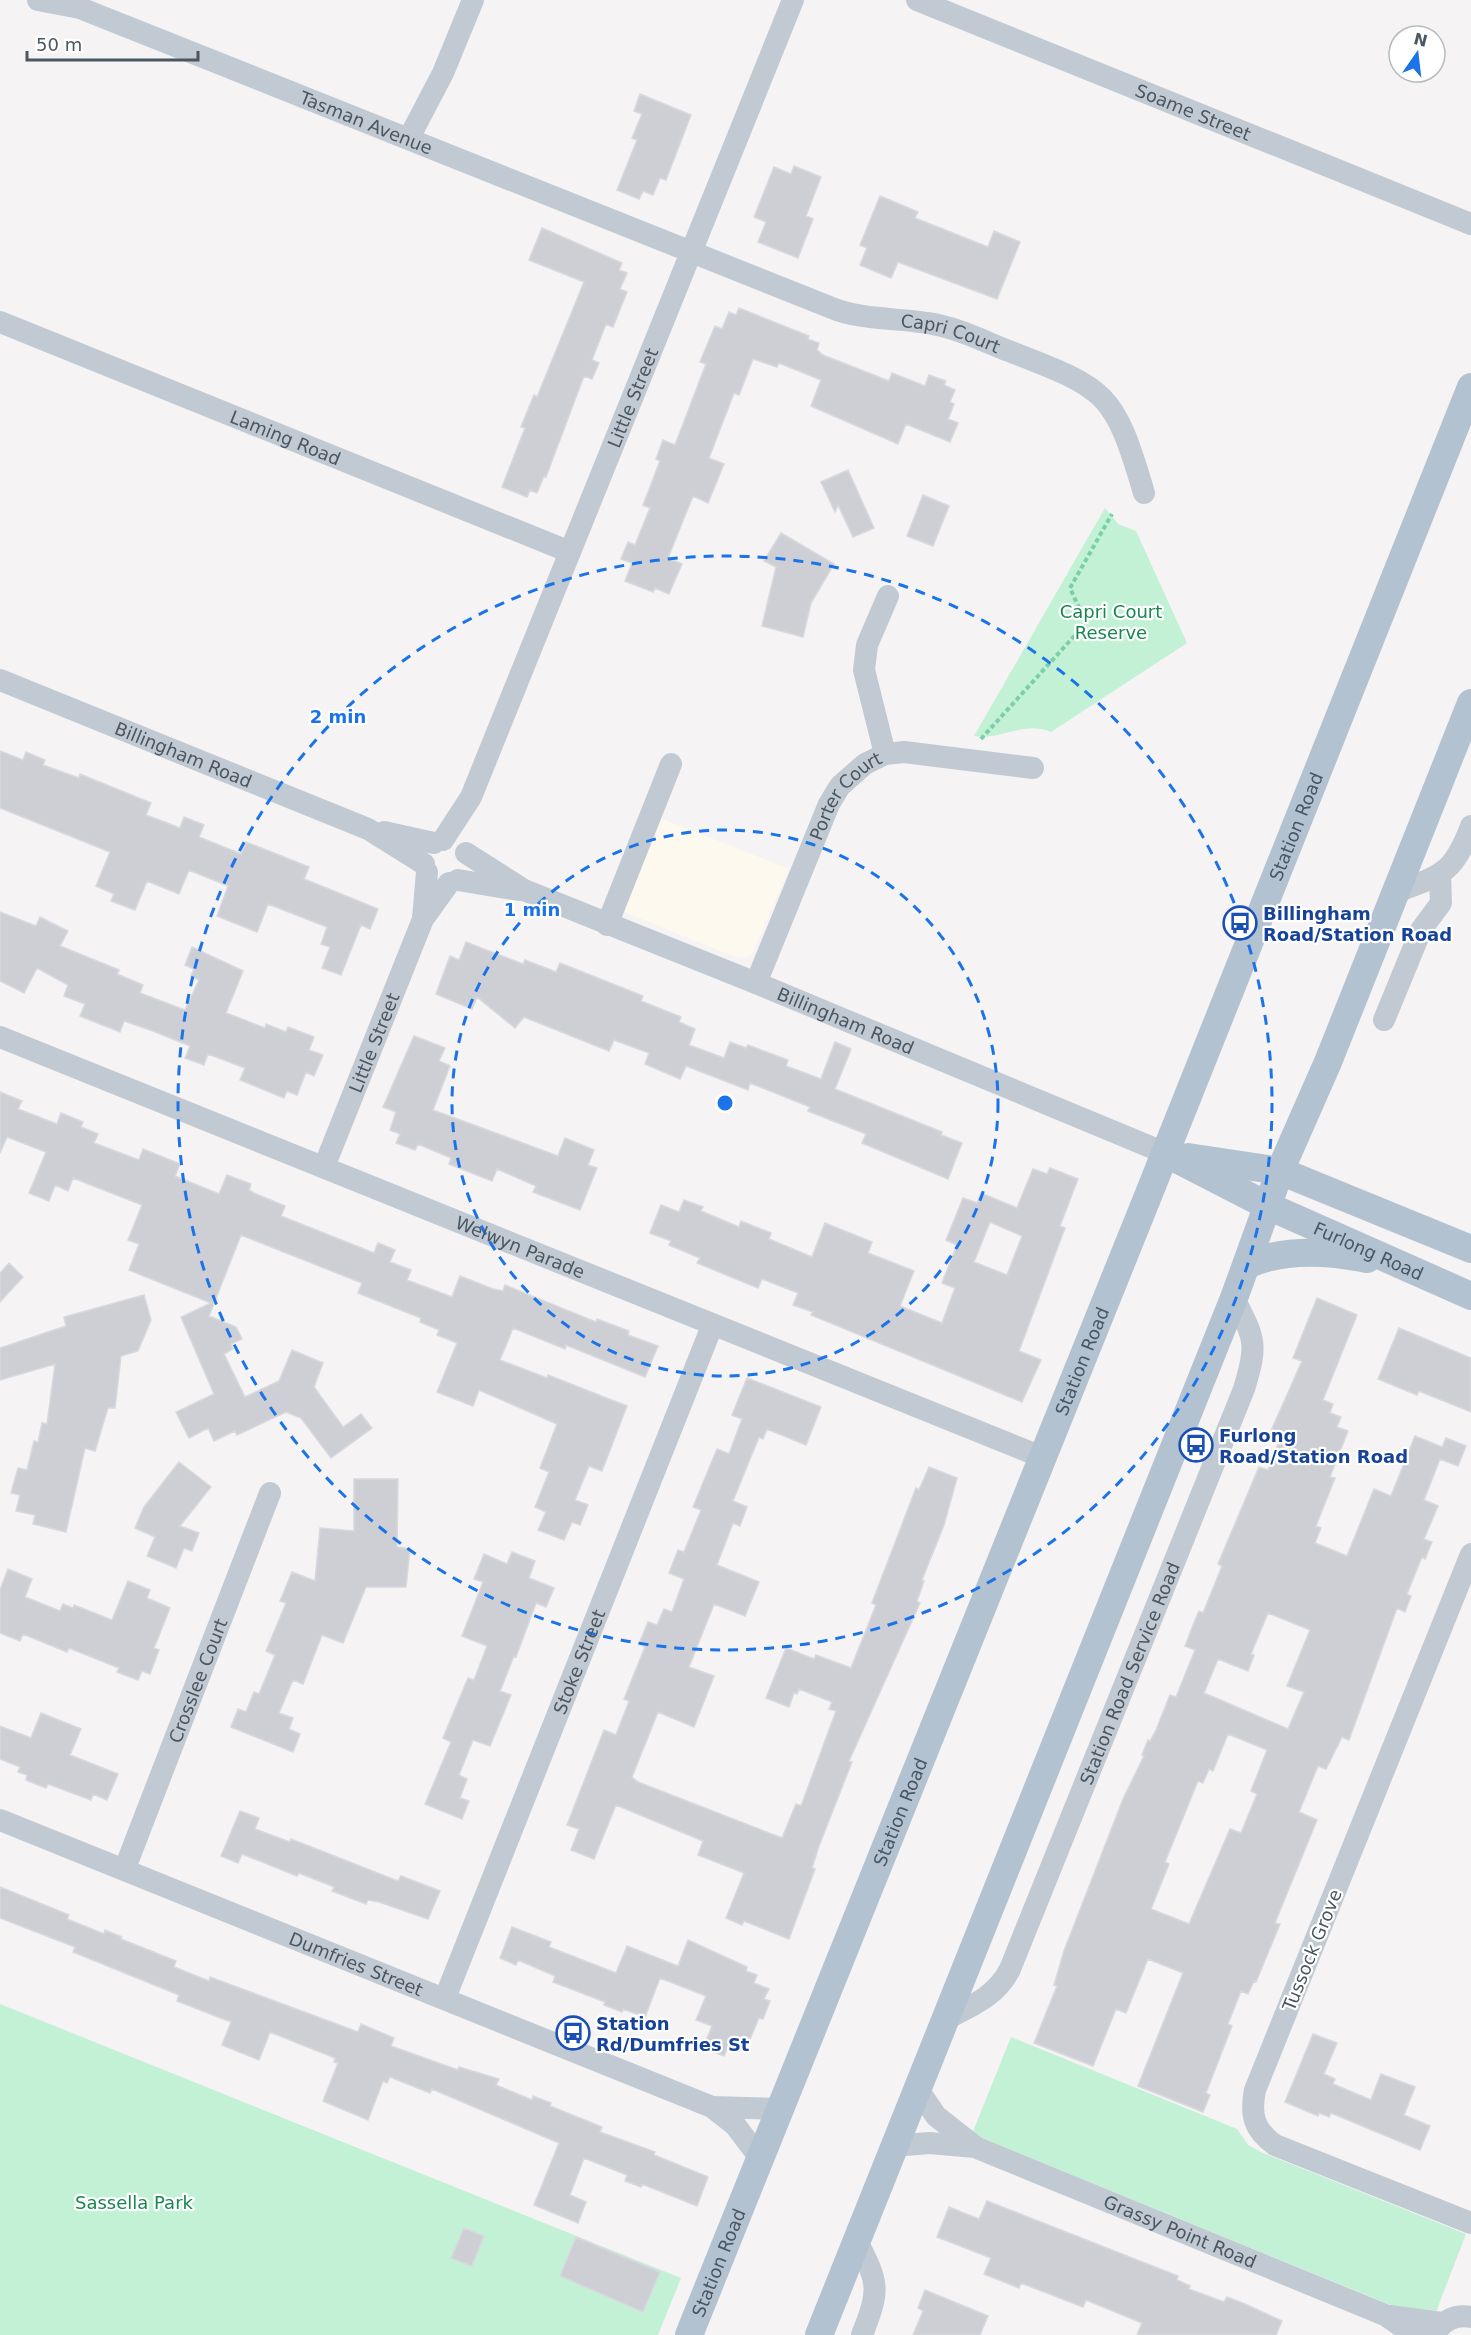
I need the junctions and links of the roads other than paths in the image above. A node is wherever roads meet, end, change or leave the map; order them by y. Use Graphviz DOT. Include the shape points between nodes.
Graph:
graph roads {
  1 [pos="38,0"];
  2 [pos="473,0"];
  3 [pos="793,0"];
  4 [pos="917,0"];
  5 [pos="417,141"];
  6 [pos="1471,224"];
  7 [pos="691,252"];
  8 [pos="0,322"];
  9 [pos="1471,387"];
  10 [pos="1144,493"];
  11 [pos="570,552"];
  12 [pos="888,596"];
  13 [pos="0,680"];
  14 [pos="1471,703"];
  15 [pos="885,754"];
  16 [pos="671,764"];
  17 [pos="1033,768"];
  18 [pos="1471,826"];
  19 [pos="368,829"];
  20 [pos="452,846"];
  21 [pos="425,868"];
  22 [pos="1440,875"];
  23 [pos="453,882"];
  24 [pos="524,890"];
  25 [pos="1396,892"];
  26 [pos="423,919"];
  27 [pos="607,925"];
  28 [pos="756,983"];
  29 [pos="1384,1020"];
  30 [pos="0,1036"];
  31 [pos="1166,1153"];
  32 [pos="324,1167"];
  33 [pos="1280,1171"];
  34 [pos="1268,1206"];
  35 [pos="1471,1249"];
  36 [pos="1247,1265"];
  37 [pos="1396,1265"];
  38 [pos="1471,1296"];
  39 [pos="1234,1298"];
  40 [pos="712,1326"];
  41 [pos="1042,1457"];
  42 [pos="270,1493"];
  43 [pos="1471,1554"];
  44 [pos="0,1820"];
  45 [pos="125,1868"];
  46 [pos="445,1998"];
  47 [pos="944,2020"];
  48 [pos="917,2088"];
  49 [pos="712,2107"];
  50 [pos="780,2109"];
  51 [pos="894,2146"];
  52 [pos="975,2147"];
  53 [pos="760,2158"];
  54 [pos="1471,2223"];
  55 [pos="857,2241"];
  56 [pos="1384,2315"];
  57 [pos="1456,2318"];
  58 [pos="689,2335"];
  59 [pos="819,2335"];
  60 [pos="862,2335"];
  61 [pos="1413,2335"];
  1 -- 5 [label="street, Tasman Avenue" via="80,8"];
  2 -- 5 [label="street"];
  3 -- 7 [label="street, Little Street"];
  4 -- 6 [label="street, Soame Street"];
  5 -- 7 [label="street, Tasman Avenue"];
  7 -- 10 [label="street, Capri Court" via="856,316 936,324 1075,377 1102,396 1123,426"];
  7 -- 11 [label="street, Little Street"];
  8 -- 11 [label="street, Laming Road"];
  9 -- 31 [label="main road, Station Road"];
  11 -- 20 [label="street, Little Street"];
  12 -- 15 [label="street" via="864,661"];
  13 -- 19 [label="street, Billingham Road"];
  14 -- 25 [label="main road"];
  15 -- 17 [label="street, Porter Court" via="904,752"];
  15 -- 28 [label="street, Porter Court" via="851,774 829,804"];
  16 -- 27 [label="street"];
  18 -- 22 [label="street" via="1456,859"];
  19 -- 20 [label="street, Billingham Road"];
  19 -- 21 [label="street, Billingham Road"];
  20 -- 21 [label="street" via="425,854"];
  20 -- 23 [label="street" via="468,865"];
  20 -- 24 [label="street, Billingham Road"];
  21 -- 23 [label="street" via="436,881"];
  21 -- 26 [label="street, Little Street"];
  22 -- 25 [label="street"];
  22 -- 29 [label="street" via="1441,903 1421,930"];
  23 -- 24 [label="street, Billingham Road"];
  23 -- 26 [label="street, Little Street"];
  24 -- 27 [label="street, Billingham Road"];
  25 -- 33 [label="main road"];
  26 -- 32 [label="street, Little Street"];
  27 -- 28 [label="street, Billingham Road"];
  28 -- 31 [label="street, Billingham Road"];
  30 -- 32 [label="street, Welwyn Parade"];
  31 -- 33 [label="main road"];
  31 -- 34 [label="main road, Furlong Road"];
  31 -- 41 [label="main road, Station Road"];
  32 -- 40 [label="street, Welwyn Parade"];
  33 -- 34 [label="main road"];
  33 -- 35 [label="main road"];
  34 -- 36 [label="main road"];
  34 -- 37 [label="main road, Furlong Road"];
  36 -- 37 [label="main road" via="1265,1256 1287,1253 1354,1256"];
  36 -- 39 [label="main road"];
  37 -- 38 [label="main road, Furlong Road"];
  39 -- 47 [label="main road"];
  39 -- 47 [label="street, Station Road Service Road" via="1252,1333 1254,1356 1244,1389 1011,1969 990,1996"];
  40 -- 41 [label="street, Welwyn Parade"];
  40 -- 46 [label="street, Stoke Street"];
  41 -- 50 [label="main road, Station Road"];
  42 -- 45 [label="street, Crosslee Court"];
  43 -- 54 [label="street, Tussock Grove" via="1258,2082 1252,2112 1261,2135 1275,2145"];
  44 -- 45 [label="street, Dumfries Street"];
  45 -- 46 [label="street, Dumfries Street"];
  46 -- 49 [label="street, Dumfries Street"];
  47 -- 48 [label="main road"];
  48 -- 51 [label="main road"];
  48 -- 52 [label="street, Grassy Point Road" via="936,2116"];
  49 -- 50 [label="street, Dumfries Street"];
  49 -- 53 [label="street, Dumfries Street" via="735,2125"];
  50 -- 53 [label="main road, Station Road"];
  51 -- 52 [label="street, Grassy Point Road" via="929,2143"];
  51 -- 55 [label="main road"];
  52 -- 56 [label="street, Grassy Point Road"];
  53 -- 58 [label="main road, Station Road"];
  55 -- 59 [label="main road"];
  55 -- 60 [label="street" via="874,2274 876,2290"];
  56 -- 57 [label="street, Grassy Point Road"];
  56 -- 61 [label="street, Grassy Point Road"];
}
